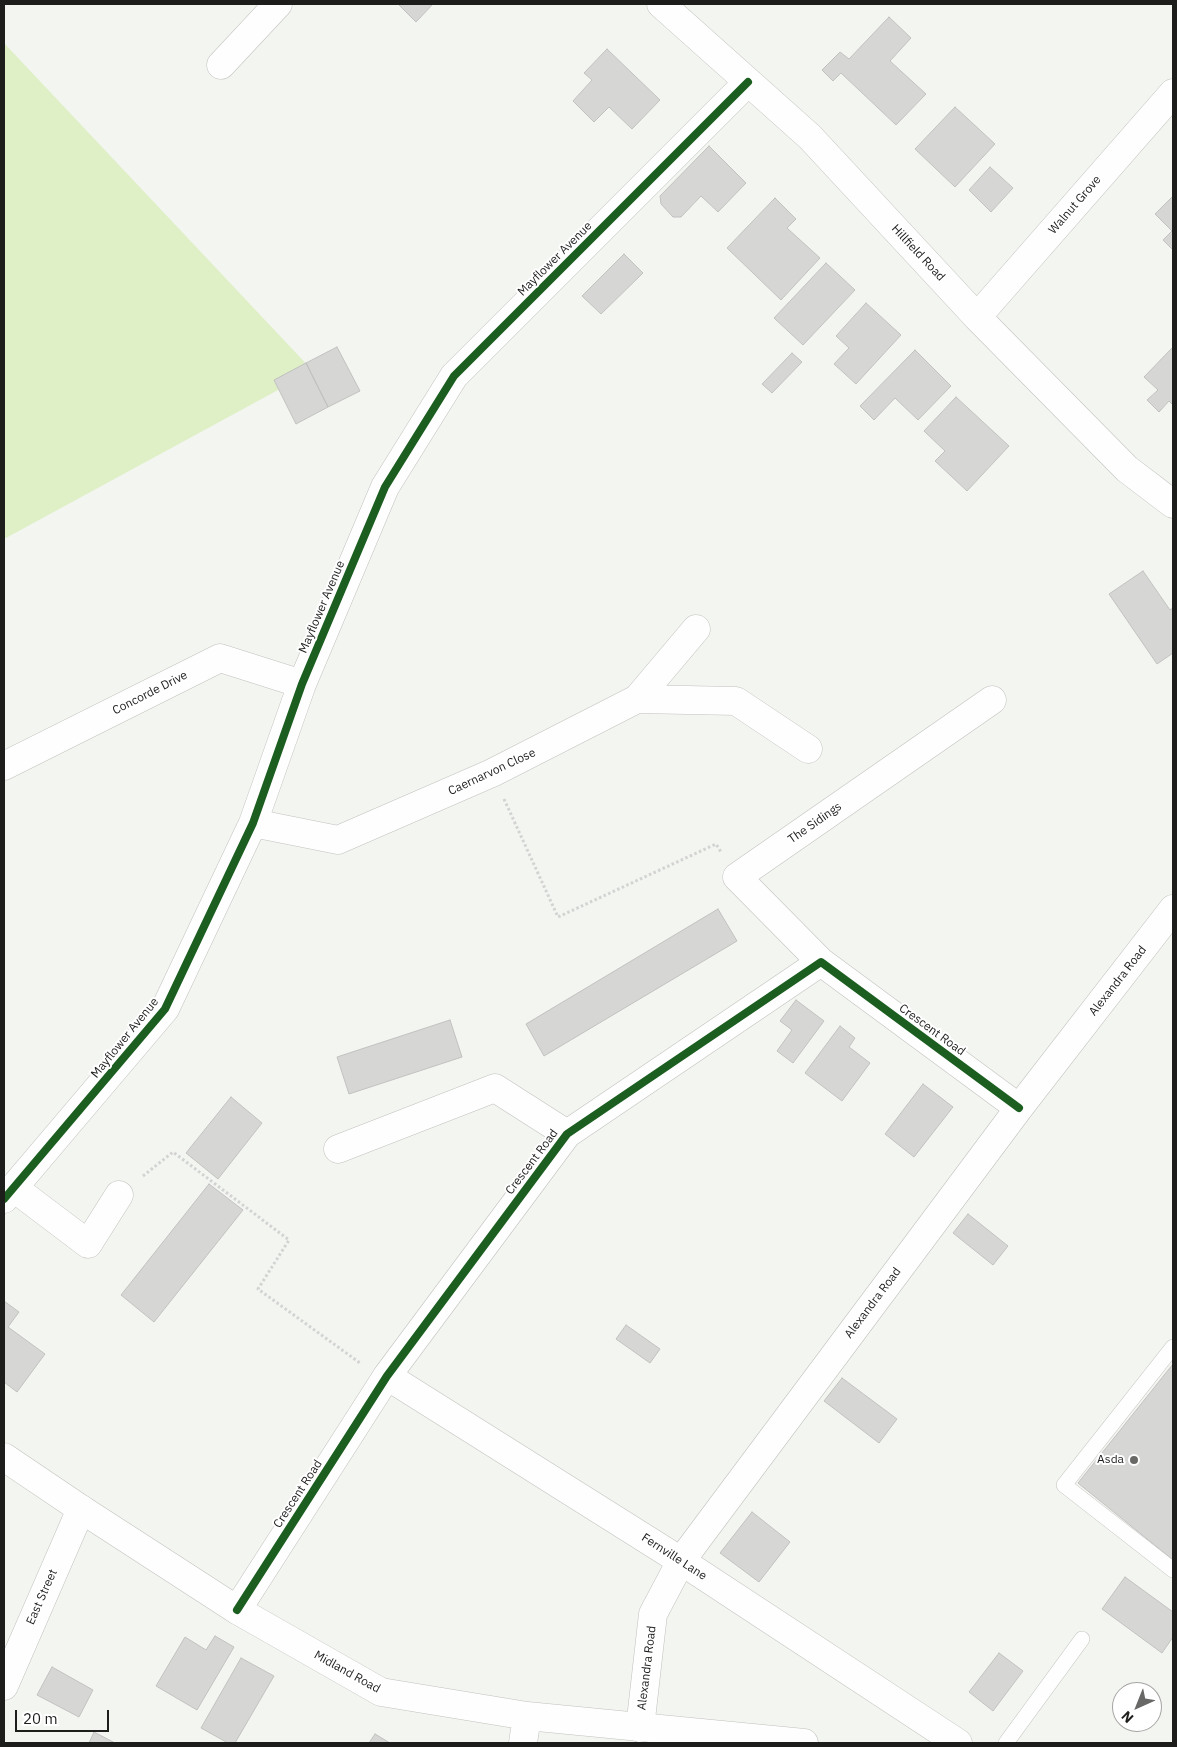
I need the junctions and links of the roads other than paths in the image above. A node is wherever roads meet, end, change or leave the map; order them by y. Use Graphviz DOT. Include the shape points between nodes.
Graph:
graph roads {
  1 [pos="278,4"];
  2 [pos="662,4"];
  3 [pos="221,65"];
  4 [pos="748,82"];
  5 [pos="1173,93"];
  6 [pos="977,317"];
  7 [pos="1173,504"];
  8 [pos="696,628"];
  9 [pos="302,684"];
  10 [pos="637,699"];
  11 [pos="992,700"];
  12 [pos="808,749"];
  13 [pos="4,766"];
  14 [pos="254,822"];
  15 [pos="1173,909"];
  16 [pos="821,962"];
  17 [pos="1019,1108"];
  18 [pos="567,1134"];
  19 [pos="338,1149"];
  20 [pos="9,1193"];
  21 [pos="119,1195"];
  22 [pos="1173,1348"];
  23 [pos="387,1376"];
  24 [pos="4,1457"];
  25 [pos="80,1509"];
  26 [pos="681,1561"];
  27 [pos="1173,1570"];
  28 [pos="237,1610"];
  29 [pos="1082,1639"];
  30 [pos="4,1686"];
  31 [pos="527,1716"];
  32 [pos="640,1728"];
  33 [pos="523,1743"];
  34 [pos="804,1743"];
  35 [pos="958,1743"];
  36 [pos="1006,1743"];
  1 -- 3 [label="street"];
  2 -- 4 [label="street, Hillfield Road"];
  4 -- 6 [label="street, Hillfield Road" via="810,137"];
  4 -- 9 [label="street, Mayflower Avenue" via="454,376 384,487"];
  5 -- 6 [label="street, Walnut Grove"];
  6 -- 7 [label="street, Hillfield Road" via="1127,469"];
  8 -- 10 [label="street, Caernarvon Close"];
  9 -- 13 [label="street, Concorde Drive" via="220,658"];
  9 -- 14 [label="street, Mayflower Avenue"];
  10 -- 12 [label="street" via="736,701"];
  10 -- 14 [label="street, Caernarvon Close" via="492,773 338,840"];
  11 -- 16 [label="street, The Sidings" via="737,877"];
  14 -- 20 [label="street, Mayflower Avenue" via="165,1009"];
  15 -- 17 [label="street, Alexandra Road"];
  16 -- 17 [label="street, Crescent Road"];
  16 -- 18 [label="street, Crescent Road"];
  17 -- 26 [label="street, Alexandra Road"];
  18 -- 19 [label="street" via="495,1088"];
  18 -- 23 [label="street, Crescent Road"];
  20 -- 21 [label="street" via="88,1244"];
  22 -- 27 [label="lane" via="1110,1434 1064,1485"];
  23 -- 26 [label="street, Fernville Lane"];
  23 -- 28 [label="street, Crescent Road"];
  24 -- 25 [label="street, Midland Road"];
  25 -- 28 [label="street, Midland Road"];
  25 -- 30 [label="street, East Street"];
  26 -- 32 [label="street, Alexandra Road" via="653,1614"];
  26 -- 35 [label="street, Fernville Lane"];
  28 -- 31 [label="street, Midland Road" via="381,1692"];
  29 -- 36 [label="lane"];
  31 -- 32 [label="street, Midland Road"];
  31 -- 33 [label="street"];
  32 -- 34 [label="street, Midland Road"];
}
